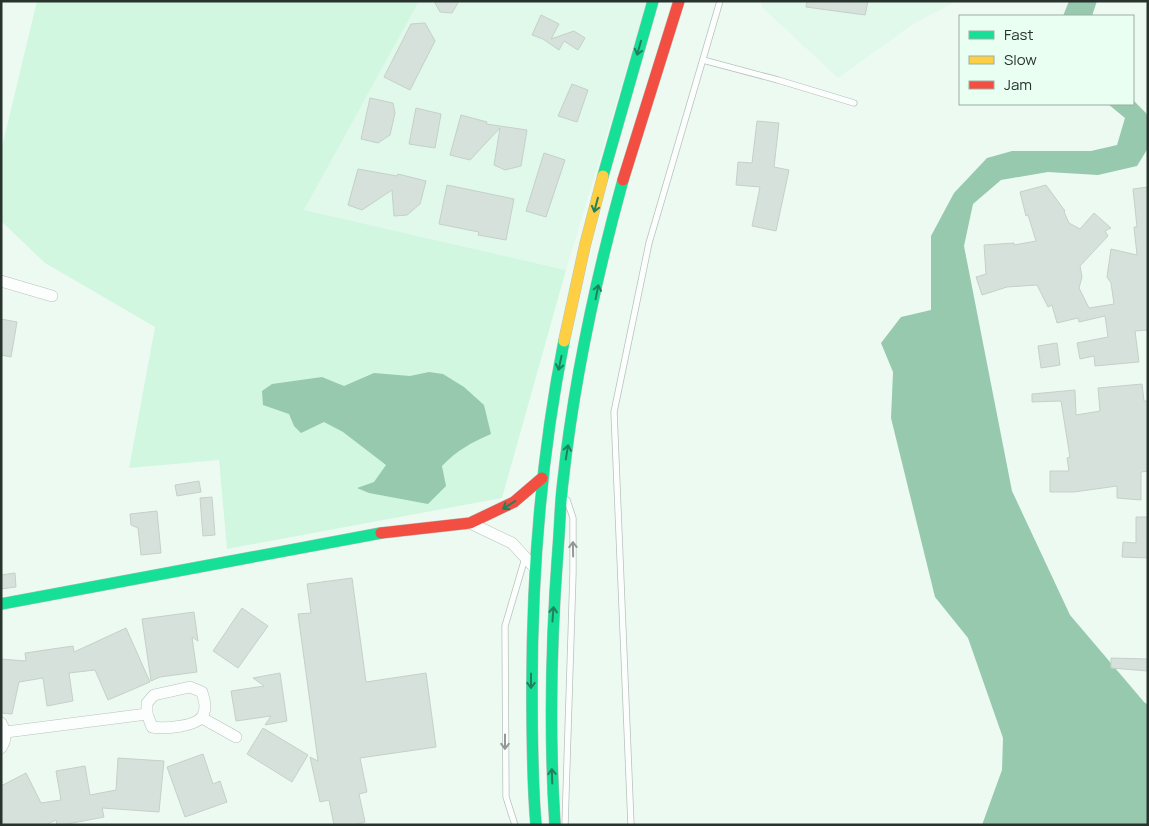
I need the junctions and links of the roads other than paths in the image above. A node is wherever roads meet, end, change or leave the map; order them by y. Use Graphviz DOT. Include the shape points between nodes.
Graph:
graph roads {
  1 [pos="653,1"];
  2 [pos="679,1"];
  3 [pos="720,1"];
  4 [pos="703,60"];
  5 [pos="854,103"];
  6 [pos="1,281"];
  7 [pos="52,296"];
  8 [pos="542,478"];
  9 [pos="563,488"];
  10 [pos="470,523"];
  11 [pos="538,524"];
  12 [pos="525,557"];
  13 [pos="534,567"];
  14 [pos="1,604"];
  15 [pos="147,714"];
  16 [pos="202,718"];
  17 [pos="4,728"];
  18 [pos="236,737"];
  19 [pos="1,748"];
  20 [pos="515,825"];
  21 [pos="536,825"];
  22 [pos="555,825"];
  23 [pos="565,825"];
  24 [pos="631,825"];
  1 -- 8 [label="main road, one-way" via="586,244 554,393"];
  9 -- 2 [label="main road, one-way" via="603,259 643,111"];
  3 -- 4 [label="lane"];
  4 -- 5 [label="lane"];
  4 -- 24 [label="lane" via="649,243 614,412"];
  6 -- 7 [label="street"];
  8 -- 10 [label="main road, one-way" via="514,502"];
  8 -- 11 [label="main road"];
  22 -- 9 [label="main road, one-way" via="550,704"];
  23 -- 9 [label="lane, one-way" via="573,518"];
  10 -- 12 [label="street" via="512,543"];
  10 -- 14 [label="main road" via="398,530"];
  11 -- 12 [label="lane"];
  11 -- 13 [label="main road"];
  12 -- 13 [label="street"];
  12 -- 20 [label="lane, one-way" via="505,626 506,797"];
  13 -- 21 [label="main road, one-way" via="532,786"];
  15 -- 16 [label="street" via="152,727 163,729 195,723"];
  15 -- 16 [label="street" via="147,702 154,695 190,687 202,692 205,708"];
  15 -- 17 [label="street"];
  16 -- 18 [label="street"];
  17 -- 19 [label="street"];
}
